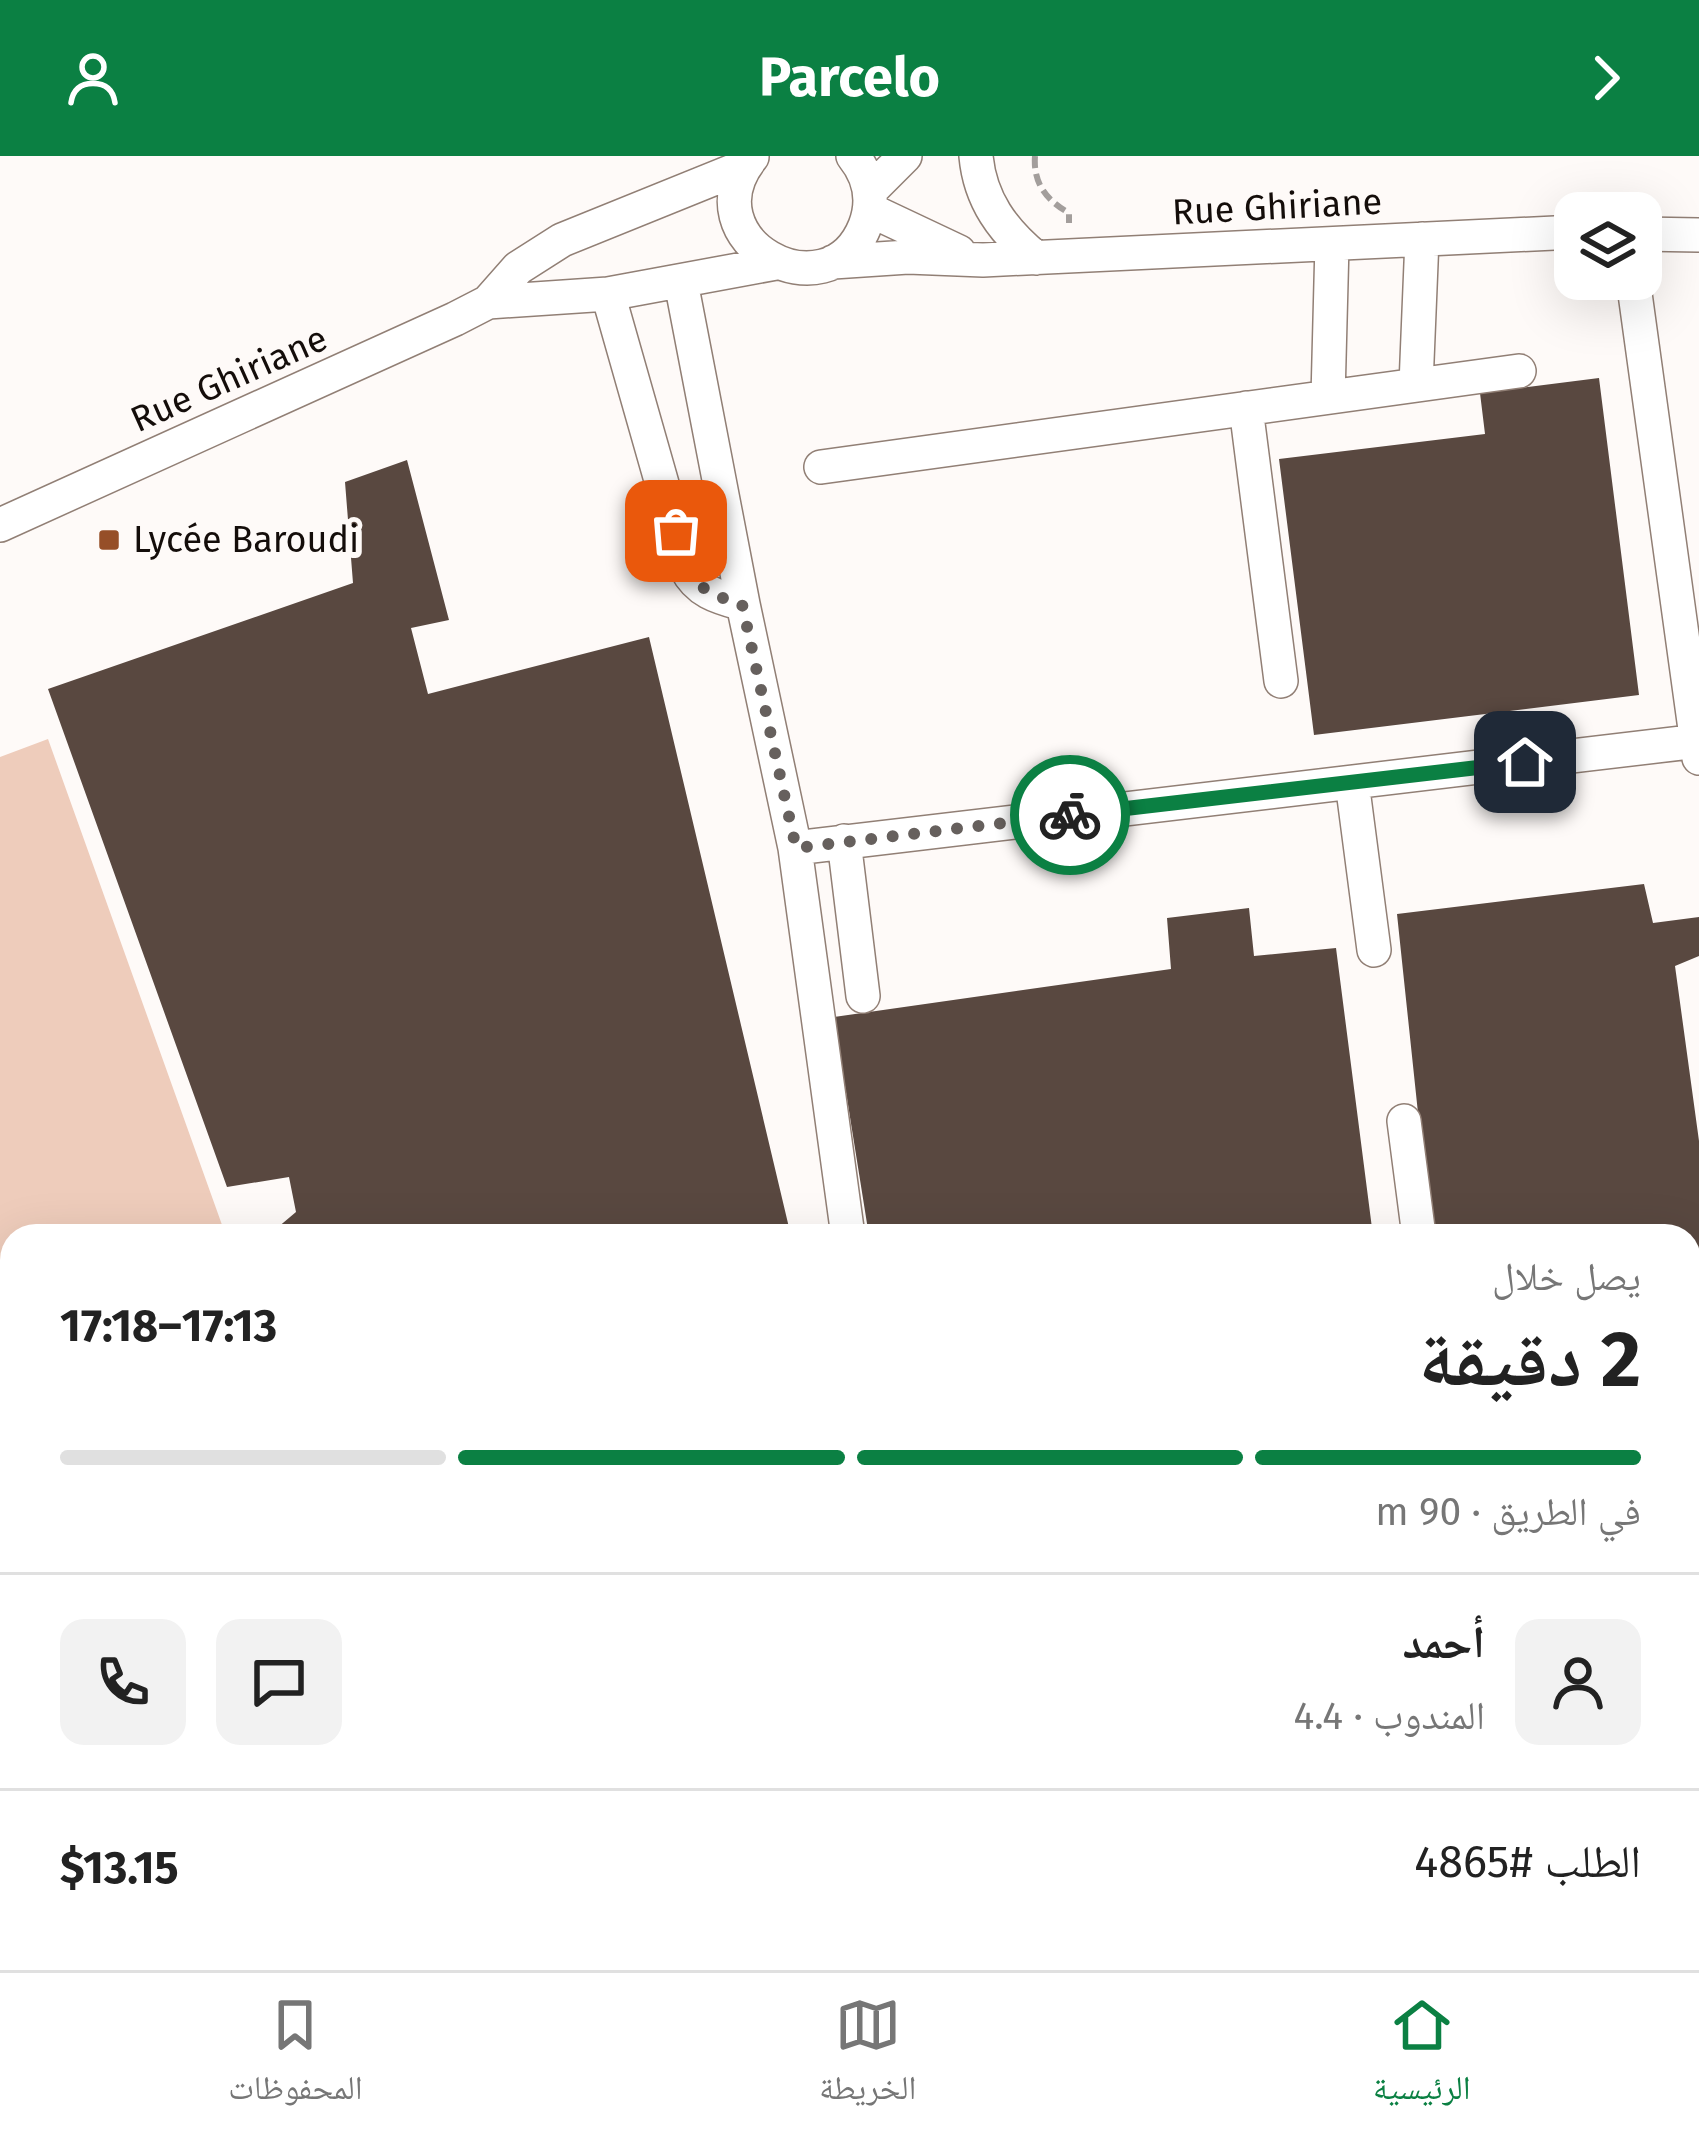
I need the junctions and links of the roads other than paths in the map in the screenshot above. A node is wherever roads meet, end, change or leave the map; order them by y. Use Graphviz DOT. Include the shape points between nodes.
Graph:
graph roads {
  1 [pos="853,156"];
  2 [pos="904,156"];
  3 [pos="976,156"];
  4 [pos="749,161"];
  5 [pos="870,201"];
  6 [pos="1554,233"];
  7 [pos="1662,234"];
  8 [pos="1699,235"];
  9 [pos="1422,239"];
  10 [pos="1331,244"];
  11 [pos="1052,257"];
  12 [pos="983,260"];
  13 [pos="833,262"];
  14 [pos="776,263"];
  15 [pos="682,282"];
  16 [pos="608,294"];
  17 [pos="1638,300"];
  18 [pos="488,302"];
  19 [pos="1519,370"];
  20 [pos="1416,385"];
  21 [pos="1328,397"];
  22 [pos="1246,408"];
  23 [pos="821,467"];
  24 [pos="0,525"];
  25 [pos="1685,553"];
  26 [pos="742,604"];
  27 [pos="1281,681"];
  28 [pos="1698,747"];
  29 [pos="1352,782"];
  30 [pos="844,841"];
  31 [pos="796,848"];
  32 [pos="1374,950"];
  33 [pos="863,996"];
  34 [pos="1404,1121"];
  35 [pos="846,1224"];
  36 [pos="1417,1224"];
  1 -- 5 [label="street"];
  2 -- 5 [label="street"];
  3 -- 11 [label="street" via="998,220"];
  4 -- 14 [label="street" via="737,184 738,221"];
  4 -- 18 [label="street, Rue Ghiriane" via="562,240 518,268"];
  5 -- 12 [label="street, Rue Ghiriane" via="923,237"];
  5 -- 13 [label="street" via="851,249"];
  6 -- 9 [label="street, Rue Ghiriane"];
  7 -- 8 [label="street"];
  9 -- 10 [label="street, Rue Ghiriane"];
  9 -- 20 [label="street"];
  10 -- 11 [label="street, Rue Ghiriane"];
  10 -- 21 [label="street"];
  11 -- 12 [label="street, Rue Ghiriane"];
  12 -- 13 [label="street, Rue Ghiriane"];
  13 -- 14 [label="street, Rue Ghiriane"];
  14 -- 15 [label="street, Rue Ghiriane"];
  15 -- 16 [label="street, Rue Ghiriane"];
  15 -- 26 [label="street"];
  16 -- 18 [label="street, Rue Ghiriane"];
  16 -- 26 [label="street" via="686,568 699,587"];
  17 -- 25 [label="street"];
  18 -- 24 [label="street, Rue Ghiriane"];
  19 -- 20 [label="street"];
  20 -- 21 [label="street"];
  21 -- 22 [label="street"];
  22 -- 23 [label="street"];
  22 -- 27 [label="street"];
  25 -- 28 [label="street"];
  26 -- 31 [label="street"];
  28 -- 29 [label="street"];
  29 -- 30 [label="street"];
  29 -- 32 [label="street"];
  30 -- 31 [label="street"];
  30 -- 33 [label="street"];
  31 -- 35 [label="street"];
  34 -- 36 [label="street"];
}
